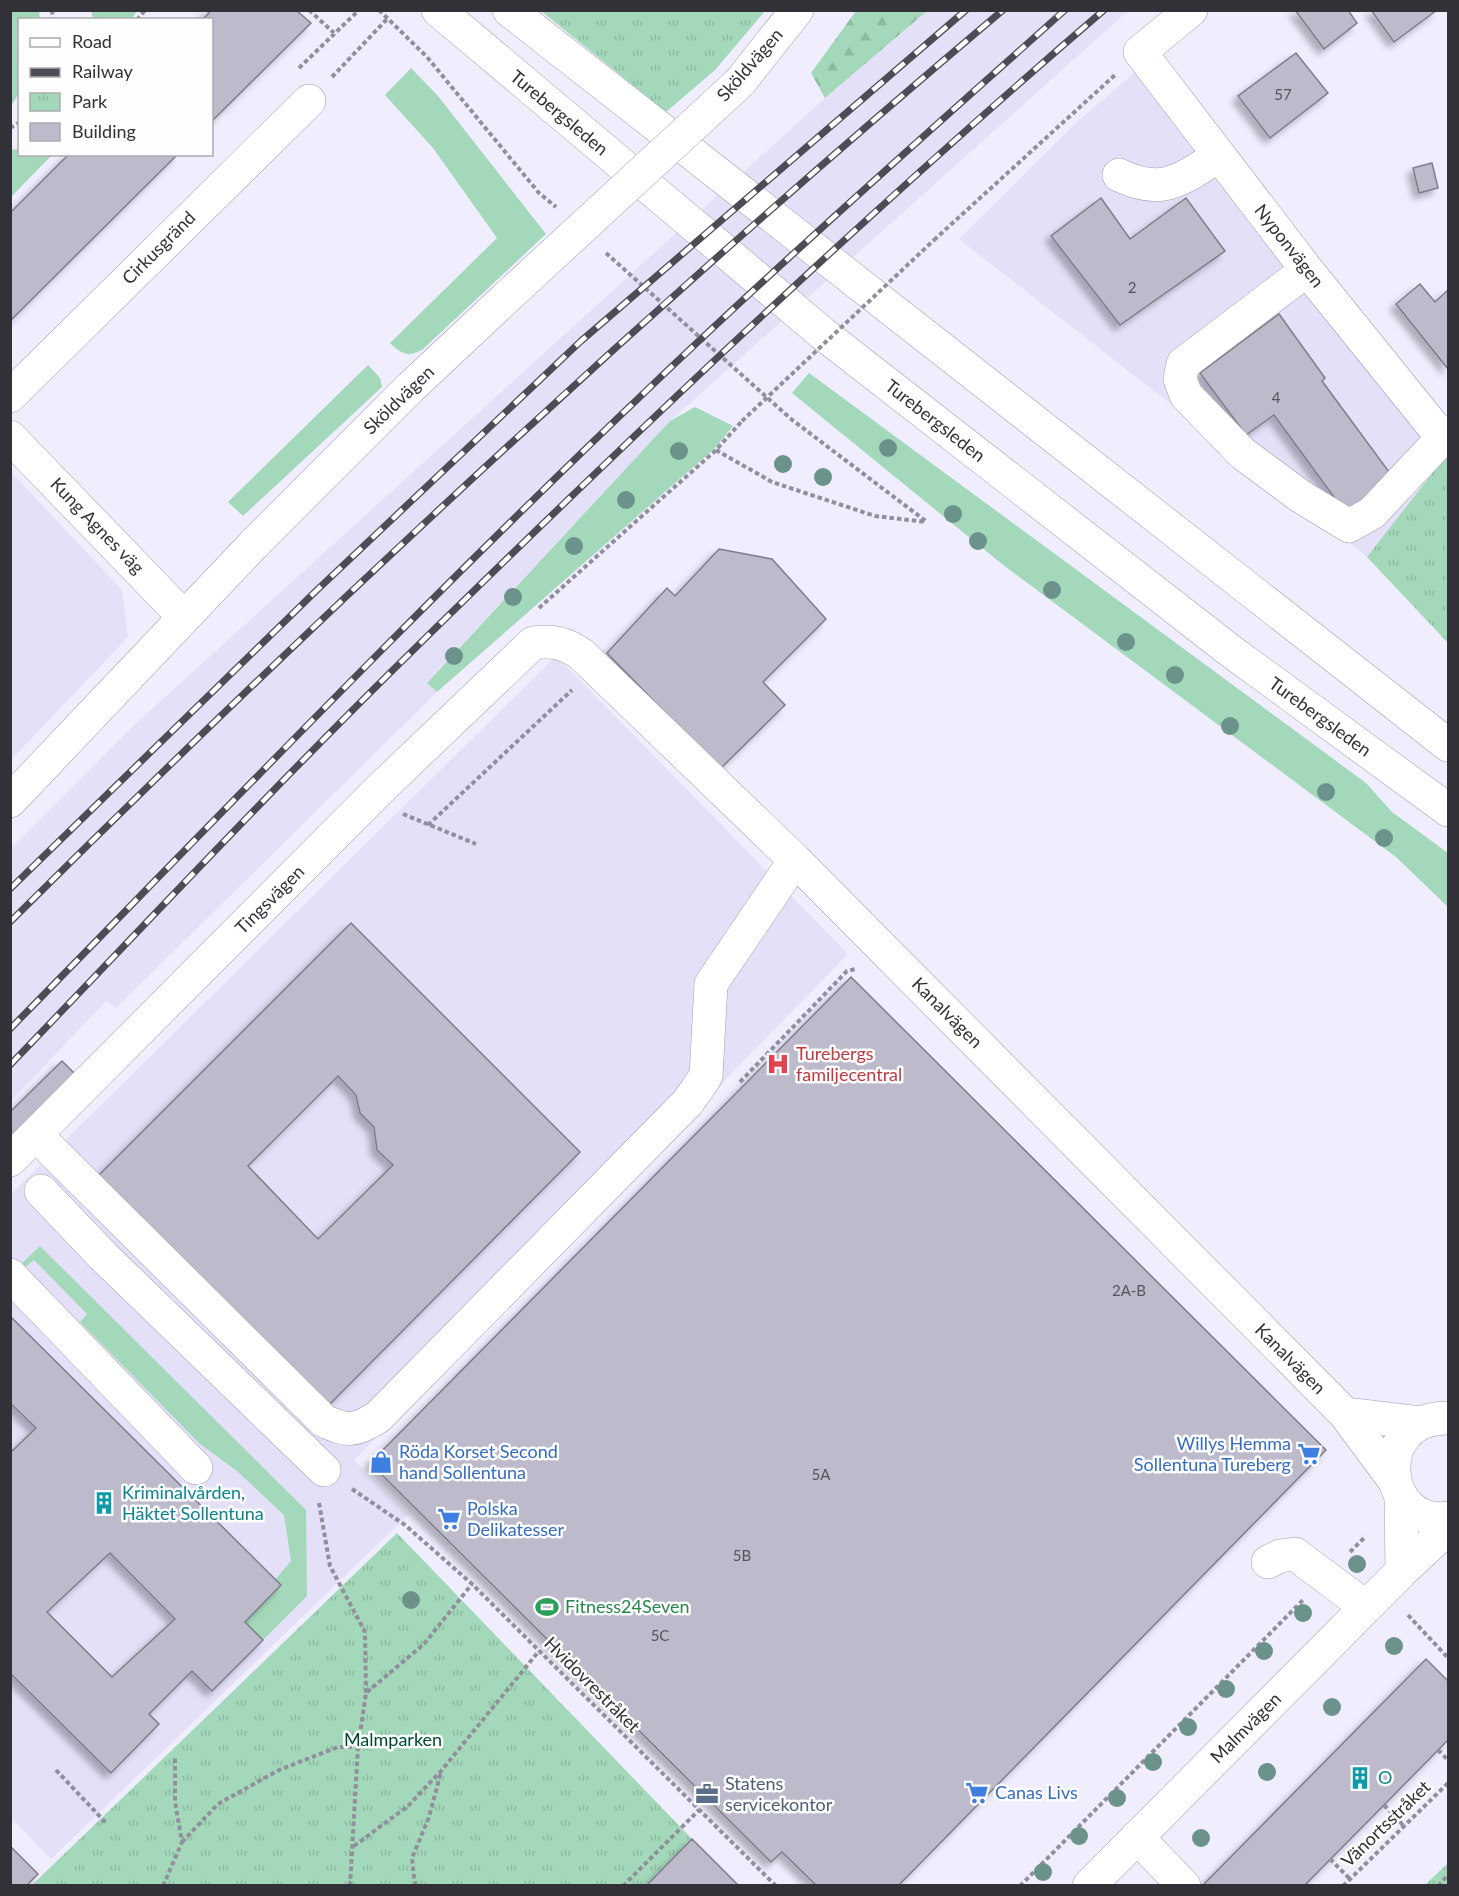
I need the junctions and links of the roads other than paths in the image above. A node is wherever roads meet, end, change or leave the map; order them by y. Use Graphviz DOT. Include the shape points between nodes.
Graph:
graph roads {
  1 [pos="438,10"];
  2 [pos="509,10"];
  3 [pos="797,10"];
  4 [pos="1191,10"];
  5 [pos="309,101"];
  6 [pos="1218,156"];
  7 [pos="1119,175"];
  8 [pos="1307,270"];
  9 [pos="10,396"];
  10 [pos="1445,434"];
  11 [pos="10,437"];
  12 [pos="183,616"];
  13 [pos="533,644"];
  14 [pos="1449,745"];
  15 [pos="10,801"];
  16 [pos="1449,810"];
  17 [pos="795,860"];
  18 [pos="36,1135"];
  19 [pos="10,1160"];
  20 [pos="41,1191"];
  21 [pos="10,1275"];
  22 [pos="1345,1414"];
  23 [pos="1438,1418"];
  24 [pos="196,1468"];
  25 [pos="324,1470"];
  26 [pos="1397,1488"];
  27 [pos="1449,1518"];
  28 [pos="1449,1528"];
  29 [pos="1268,1562"];
  30 [pos="1402,1571"];
  31 [pos="1366,1607"];
  32 [pos="1137,1837"];
  33 [pos="1089,1886"];
  34 [pos="1184,1886"];
  1 -- 16 [label="street, Turebergsleden" via="822,333 1228,649"];
  2 -- 14 [label="street"];
  3 -- 12 [label="street, Sköldvägen, bridge" via="740,82 411,387"];
  4 -- 6 [label="street, Nyponvägen" via="1140,52"];
  5 -- 9 [label="street, Cirkusgränd"];
  6 -- 7 [label="street" via="1186,177 1163,186 1136,184"];
  6 -- 8 [label="street, Nyponvägen"];
  8 -- 10 [label="street, Nyponvägen"];
  8 -- 10 [label="street" via="1183,364 1180,379 1186,395 1242,453 1349,526 1372,513"];
  11 -- 12 [label="street, Kung Agnes väg"];
  12 -- 15 [label="street, Sköldvägen"];
  13 -- 17 [label="street, Kanalvägen" via="566,644 581,654"];
  13 -- 18 [label="street, Tingsvägen" via="380,789"];
  17 -- 18 [label="street" via="711,984 706,1076 688,1102 378,1418 359,1429 342,1429 324,1421"];
  17 -- 22 [label="street, Kanalvägen"];
  18 -- 19 [label="street, Tingsvägen"];
  20 -- 25 [label="street"];
  21 -- 24 [label="street"];
  22 -- 23 [label="street"];
  22 -- 26 [label="street, Kanalvägen"];
  23 -- 26 [label="street" via="1407,1433 1398,1447 1393,1463"];
  26 -- 27 [label="street, Kanalvägen" via="1413,1508 1428,1516"];
  26 -- 30 [label="street"];
  28 -- 30 [label="street, Malmvägen"];
  29 -- 31 [label="street" via="1295,1554"];
  30 -- 31 [label="street, Malmvägen"];
  31 -- 32 [label="street, Malmvägen"];
  32 -- 33 [label="street, Malmvägen"];
  32 -- 34 [label="street"];
}
